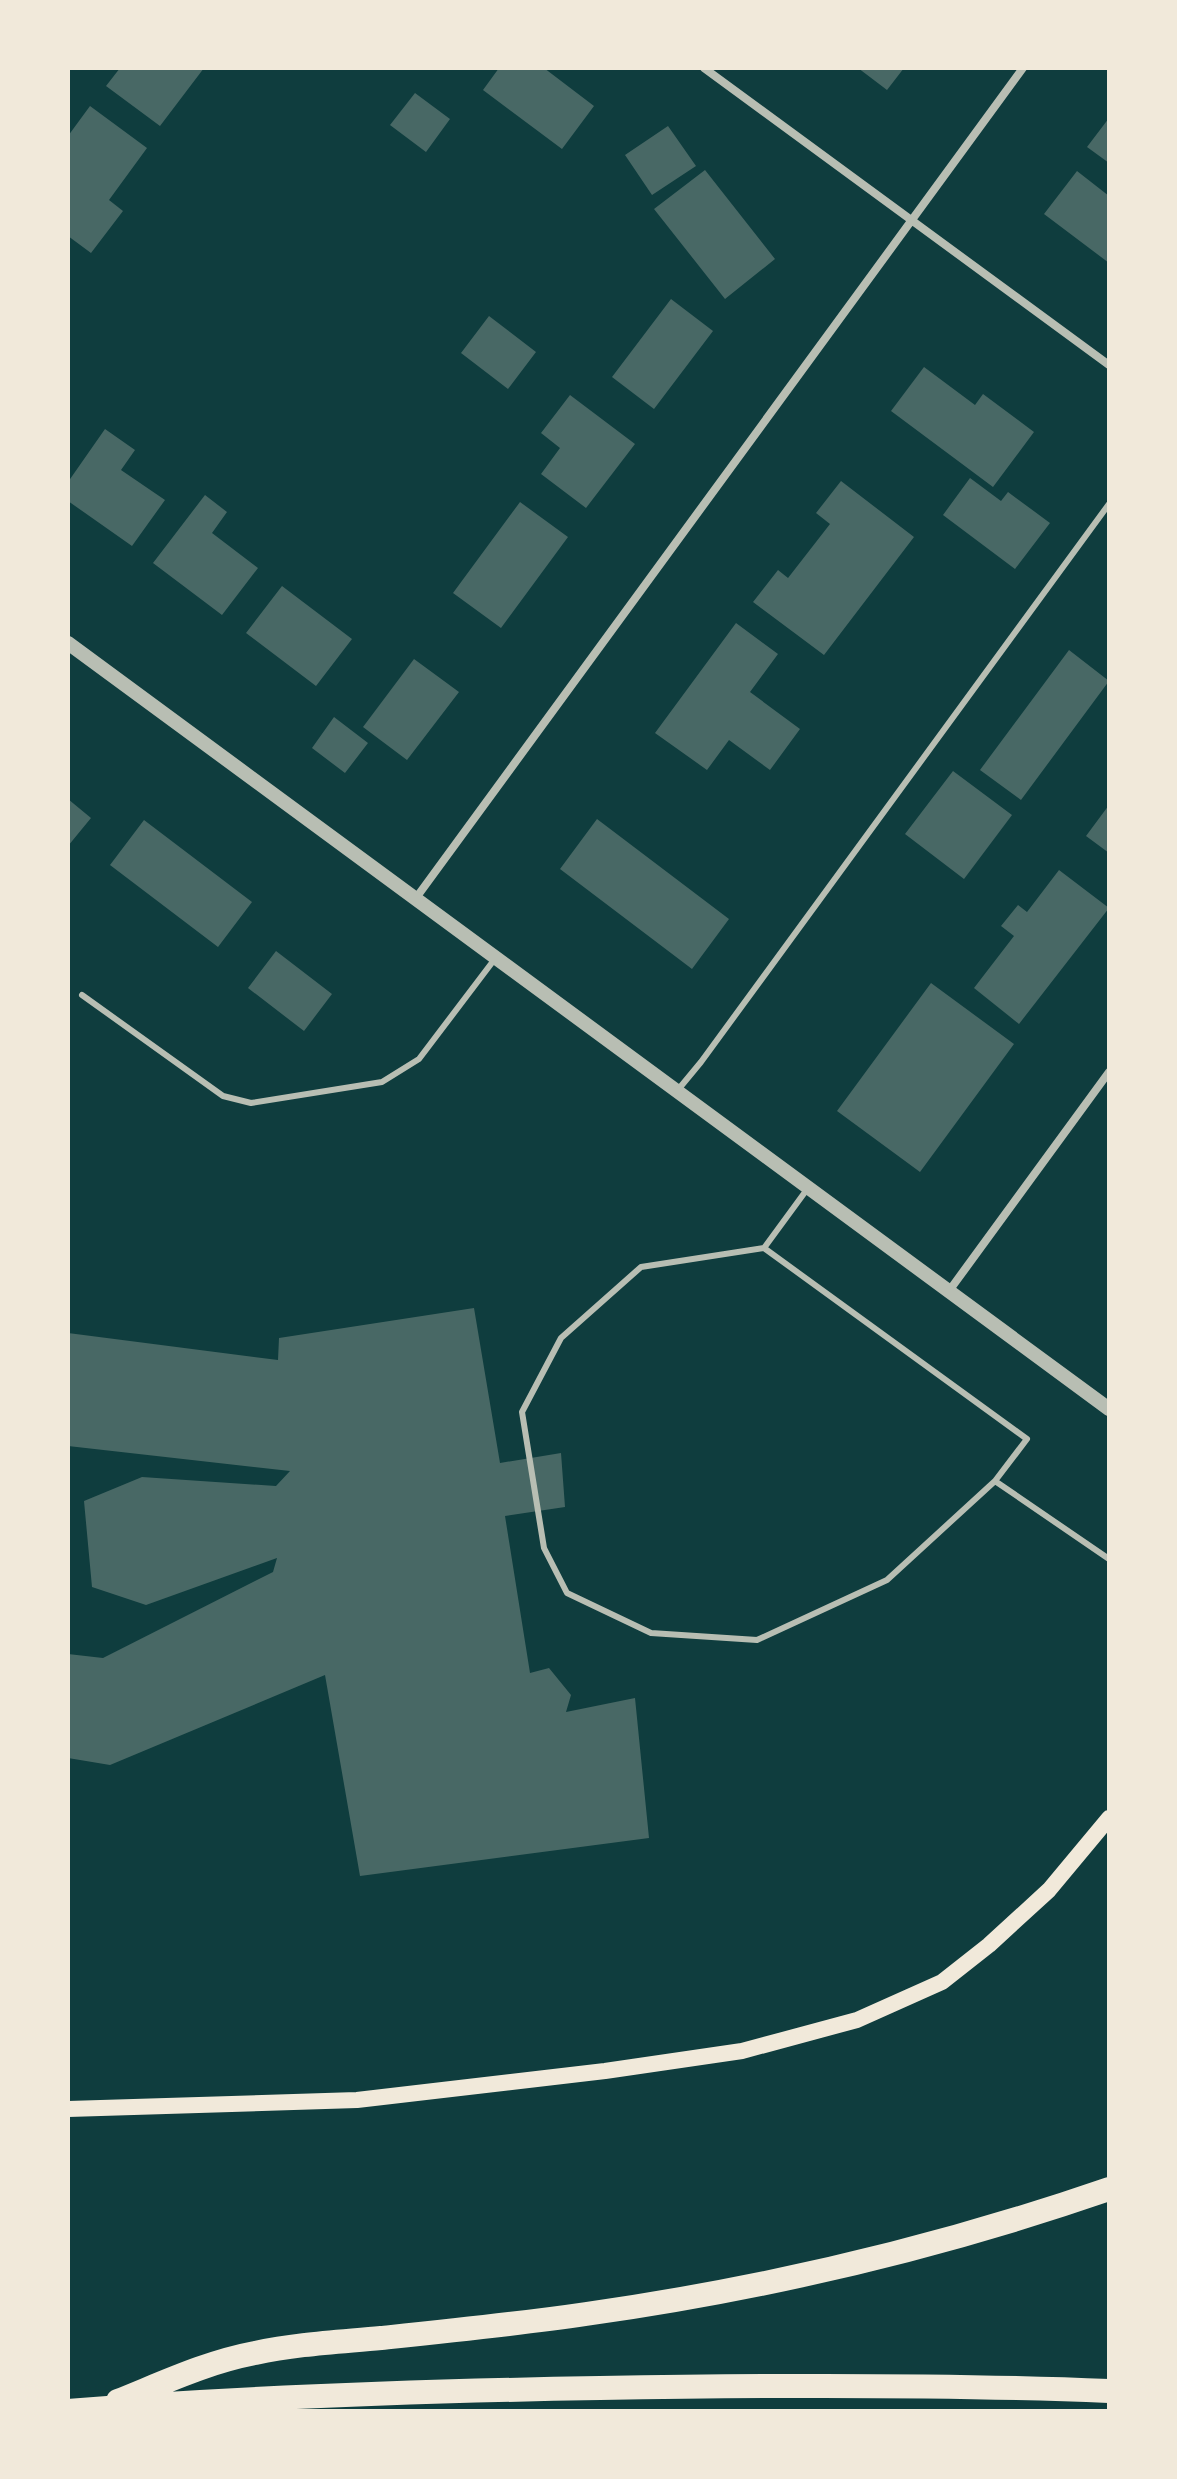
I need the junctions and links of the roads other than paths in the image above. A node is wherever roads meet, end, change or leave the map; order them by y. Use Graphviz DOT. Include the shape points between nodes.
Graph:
graph roads {
  1 [pos="704,68"];
  2 [pos="1023,68"];
  3 [pos="911,220"];
  4 [pos="1109,365"];
  5 [pos="1109,504"];
  6 [pos="68,643"];
  7 [pos="416,898"];
  8 [pos="497,957"];
  9 [pos="82,995"];
  10 [pos="1109,1072"];
  11 [pos="677,1091"];
  12 [pos="809,1187"];
  13 [pos="764,1248"];
  14 [pos="949,1291"];
  15 [pos="1109,1409"];
  16 [pos="995,1481"];
  17 [pos="1109,1559"];
  18 [pos="1109,1818"];
  19 [pos="68,2109"];
  20 [pos="1109,2189"];
  21 [pos="1109,2391"];
  22 [pos="99,2408"];
  23 [pos="68,2411"];
  1 -- 3 [label="street"];
  2 -- 3 [label="street"];
  3 -- 4 [label="street"];
  3 -- 7 [label="street"];
  5 -- 11 [label="lane"];
  6 -- 7 [label="street"];
  7 -- 8 [label="street"];
  8 -- 9 [label="lane" via="419,1059 382,1082 251,1103 223,1096"];
  8 -- 11 [label="street"];
  10 -- 14 [label="street"];
  11 -- 12 [label="street"];
  12 -- 13 [label="lane"];
  12 -- 14 [label="street"];
  13 -- 16 [label="lane" via="1027,1439"];
  13 -- 16 [label="lane" via="641,1267 561,1338 522,1412 544,1548 567,1593 651,1633 757,1640 887,1580"];
  14 -- 15 [label="street"];
  16 -- 17 [label="lane"];
  18 -- 19 [label="main road" via="1049,1890 989,1945 942,1982 857,2020 742,2051 372,2098"];
  20 -- 22 [label="highway" via="955,2238 726,2291 551,2319 253,2353"];
  21 -- 22 [label="highway" via="671,2387"];
  22 -- 23 [label="highway"];
}
